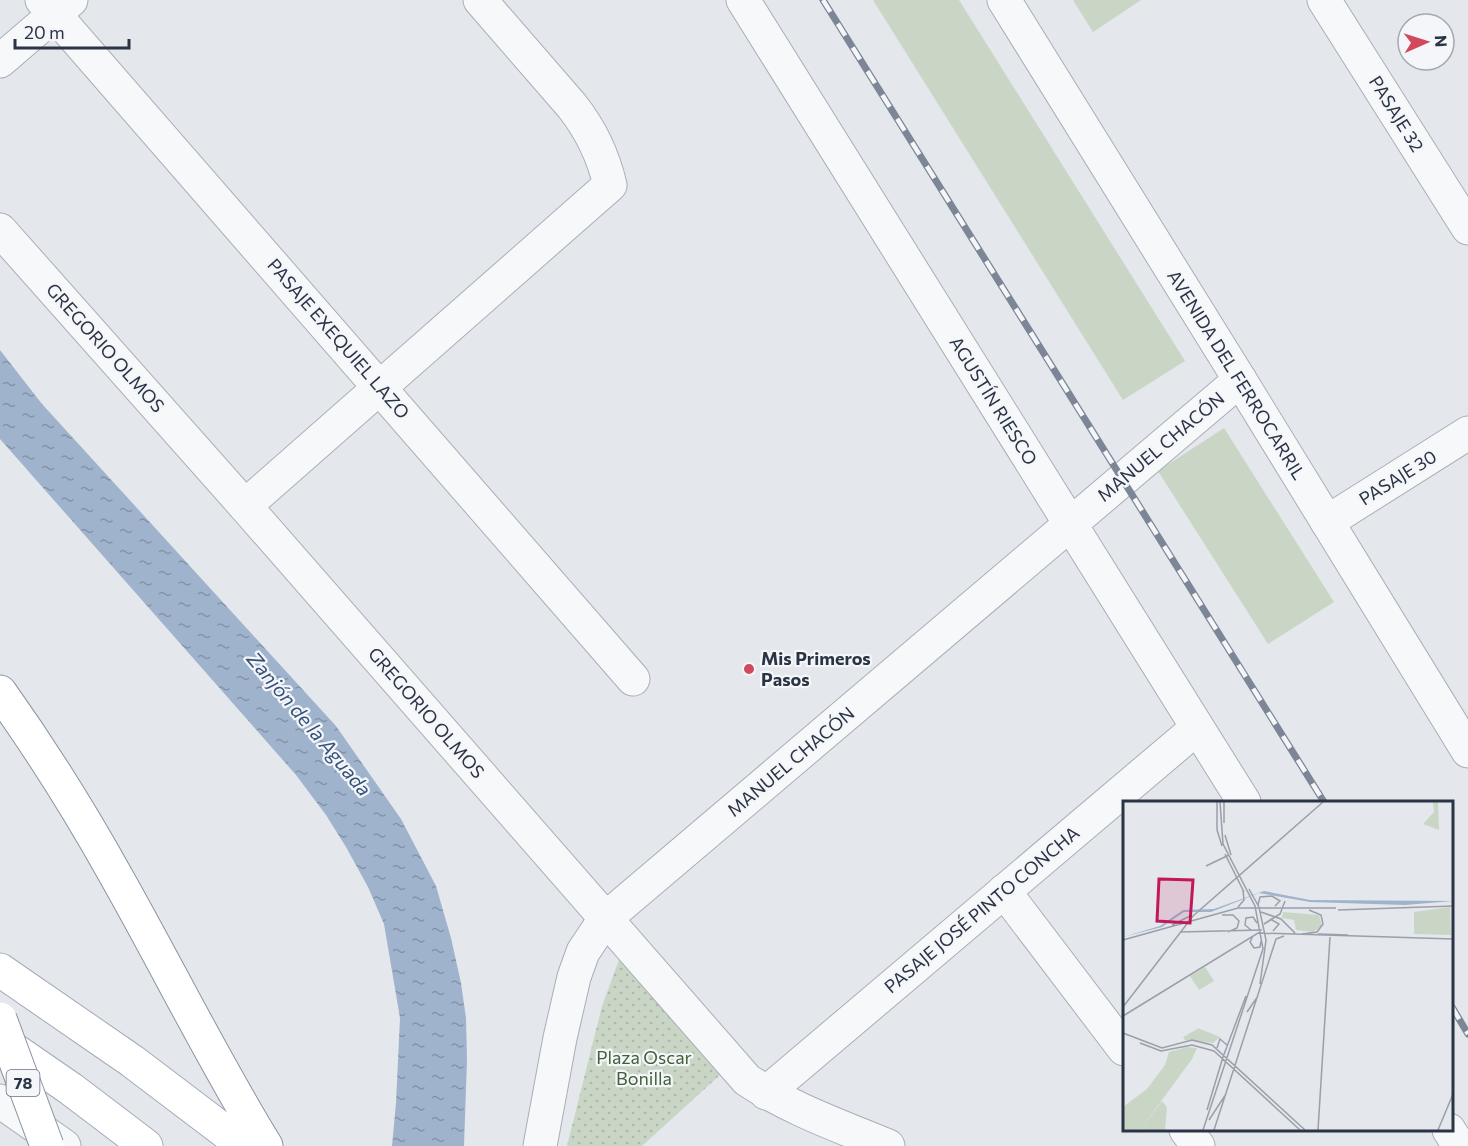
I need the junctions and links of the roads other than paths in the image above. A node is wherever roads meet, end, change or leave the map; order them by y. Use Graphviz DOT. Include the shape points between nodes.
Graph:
graph roads {
  1 [pos="480,0"];
  2 [pos="743,0"];
  3 [pos="1004,0"];
  4 [pos="1324,0"];
  5 [pos="56,5"];
  6 [pos="0,61"];
  7 [pos="1468,228"];
  8 [pos="0,230"];
  9 [pos="1240,380"];
  10 [pos="380,388"];
  11 [pos="1468,433"];
  12 [pos="245,506"];
  13 [pos="1327,522"];
  14 [pos="1071,524"];
  15 [pos="633,679"];
  16 [pos="0,692"];
  17 [pos="1197,728"];
  18 [pos="1468,751"];
  19 [pos="1243,801"];
  20 [pos="1004,891"];
  21 [pos="606,920"];
  22 [pos="0,970"];
  23 [pos="0,1019"];
  24 [pos="0,1040"];
  25 [pos="1123,1046"];
  26 [pos="766,1093"];
  27 [pos="0,1101"];
  28 [pos="1187,1131"];
  29 [pos="1450,1131"];
  30 [pos="47,1146"];
  31 [pos="64,1146"];
  32 [pos="146,1146"];
  33 [pos="244,1146"];
  34 [pos="266,1146"];
  35 [pos="540,1146"];
  36 [pos="888,1146"];
  37 [pos="1198,1146"];
  38 [pos="1459,1146"];
  1 -- 10 [label="street" via="586,124 605,164 610,185"];
  2 -- 14 [label="street, AGUSTÍN RIESCO"];
  3 -- 9 [label="street, AVENIDA DEL FERROCARRIL"];
  4 -- 7 [label="street, PASAJE 32"];
  5 -- 6 [label="street"];
  5 -- 10 [label="street, PASAJE EXEQUIEL LAZO"];
  8 -- 12 [label="street, GREGORIO OLMOS"];
  9 -- 13 [label="street, AVENIDA DEL FERROCARRIL"];
  9 -- 14 [label="street, MANUEL CHACÓN"];
  10 -- 12 [label="street"];
  10 -- 15 [label="street, PASAJE EXEQUIEL LAZO"];
  11 -- 13 [label="street, PASAJE 30"];
  12 -- 21 [label="street, GREGORIO OLMOS"];
  13 -- 18 [label="street, AVENIDA DEL FERROCARRIL"];
  14 -- 17 [label="street, AGUSTÍN RIESCO"];
  14 -- 21 [label="street, MANUEL CHACÓN"];
  16 -- 34 [label="main road" via="73,802"];
  17 -- 19 [label="street, AGUSTÍN RIESCO"];
  17 -- 20 [label="street, PASAJE JOSÉ PINTO CONCHA"];
  20 -- 25 [label="street"];
  20 -- 26 [label="street, PASAJE JOSÉ PINTO CONCHA"];
  21 -- 26 [label="street, GREGORIO OLMOS" via="747,1080"];
  21 -- 35 [label="street, MANUEL CHACÓN" via="583,952 574,977"];
  22 -- 33 [label="main road" via="123,1054"];
  23 -- 30 [label="main road, 78, bridge"];
  24 -- 32 [label="main road"];
  26 -- 36 [label="street, GREGORIO OLMOS"];
  27 -- 31 [label="street"];
  28 -- 37 [label="street"];
  29 -- 38 [label="street"];
}
